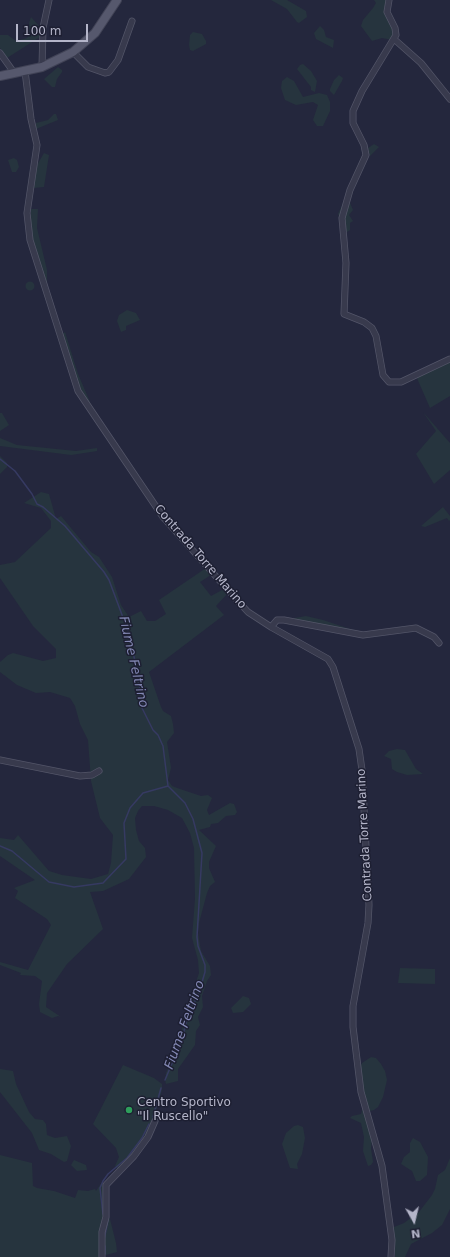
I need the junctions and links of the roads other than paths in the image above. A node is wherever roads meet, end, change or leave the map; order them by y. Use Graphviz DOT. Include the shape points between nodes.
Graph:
graph roads {
  1 [pos="49,0"];
  2 [pos="117,0"];
  3 [pos="389,0"];
  4 [pos="132,22"];
  5 [pos="394,39"];
  6 [pos="73,52"];
  7 [pos="0,53"];
  8 [pos="42,67"];
  9 [pos="25,72"];
  10 [pos="15,74"];
  11 [pos="0,76"];
  12 [pos="450,99"];
  13 [pos="450,359"];
  14 [pos="271,627"];
  15 [pos="439,643"];
  16 [pos="0,760"];
  17 [pos="99,771"];
  18 [pos="155,1121"];
  19 [pos="102,1257"];
  20 [pos="391,1257"];
  1 -- 8 [label="street" via="43,28"];
  2 -- 6 [label="main road" via="95,33"];
  3 -- 5 [label="street" via="386,9 396,31"];
  4 -- 6 [label="street" via="118,60 109,72 92,69"];
  5 -- 12 [label="street" via="421,63"];
  5 -- 13 [label="street" via="362,91 353,111 353,123 366,155 350,190 342,218 346,263 344,314 372,328 376,336 383,375 389,382 401,382"];
  6 -- 8 [label="main road"];
  7 -- 10 [label="street"];
  8 -- 9 [label="main road"];
  9 -- 10 [label="main road"];
  9 -- 14 [label="street, Contrada Torre Marino" via="37,145 27,213 30,240 78,391 164,517 248,612"];
  10 -- 11 [label="main road"];
  14 -- 15 [label="street" via="277,620 284,620 363,634 416,628 434,637"];
  14 -- 20 [label="street, Contrada Torre Marino" via="328,658 358,749 362,770 368,917 353,1006 353,1027 361,1092 384,1178 392,1240"];
  16 -- 17 [label="street" via="80,776 92,775"];
  18 -- 19 [label="street" via="148,1137 134,1156 106,1185"];
}
